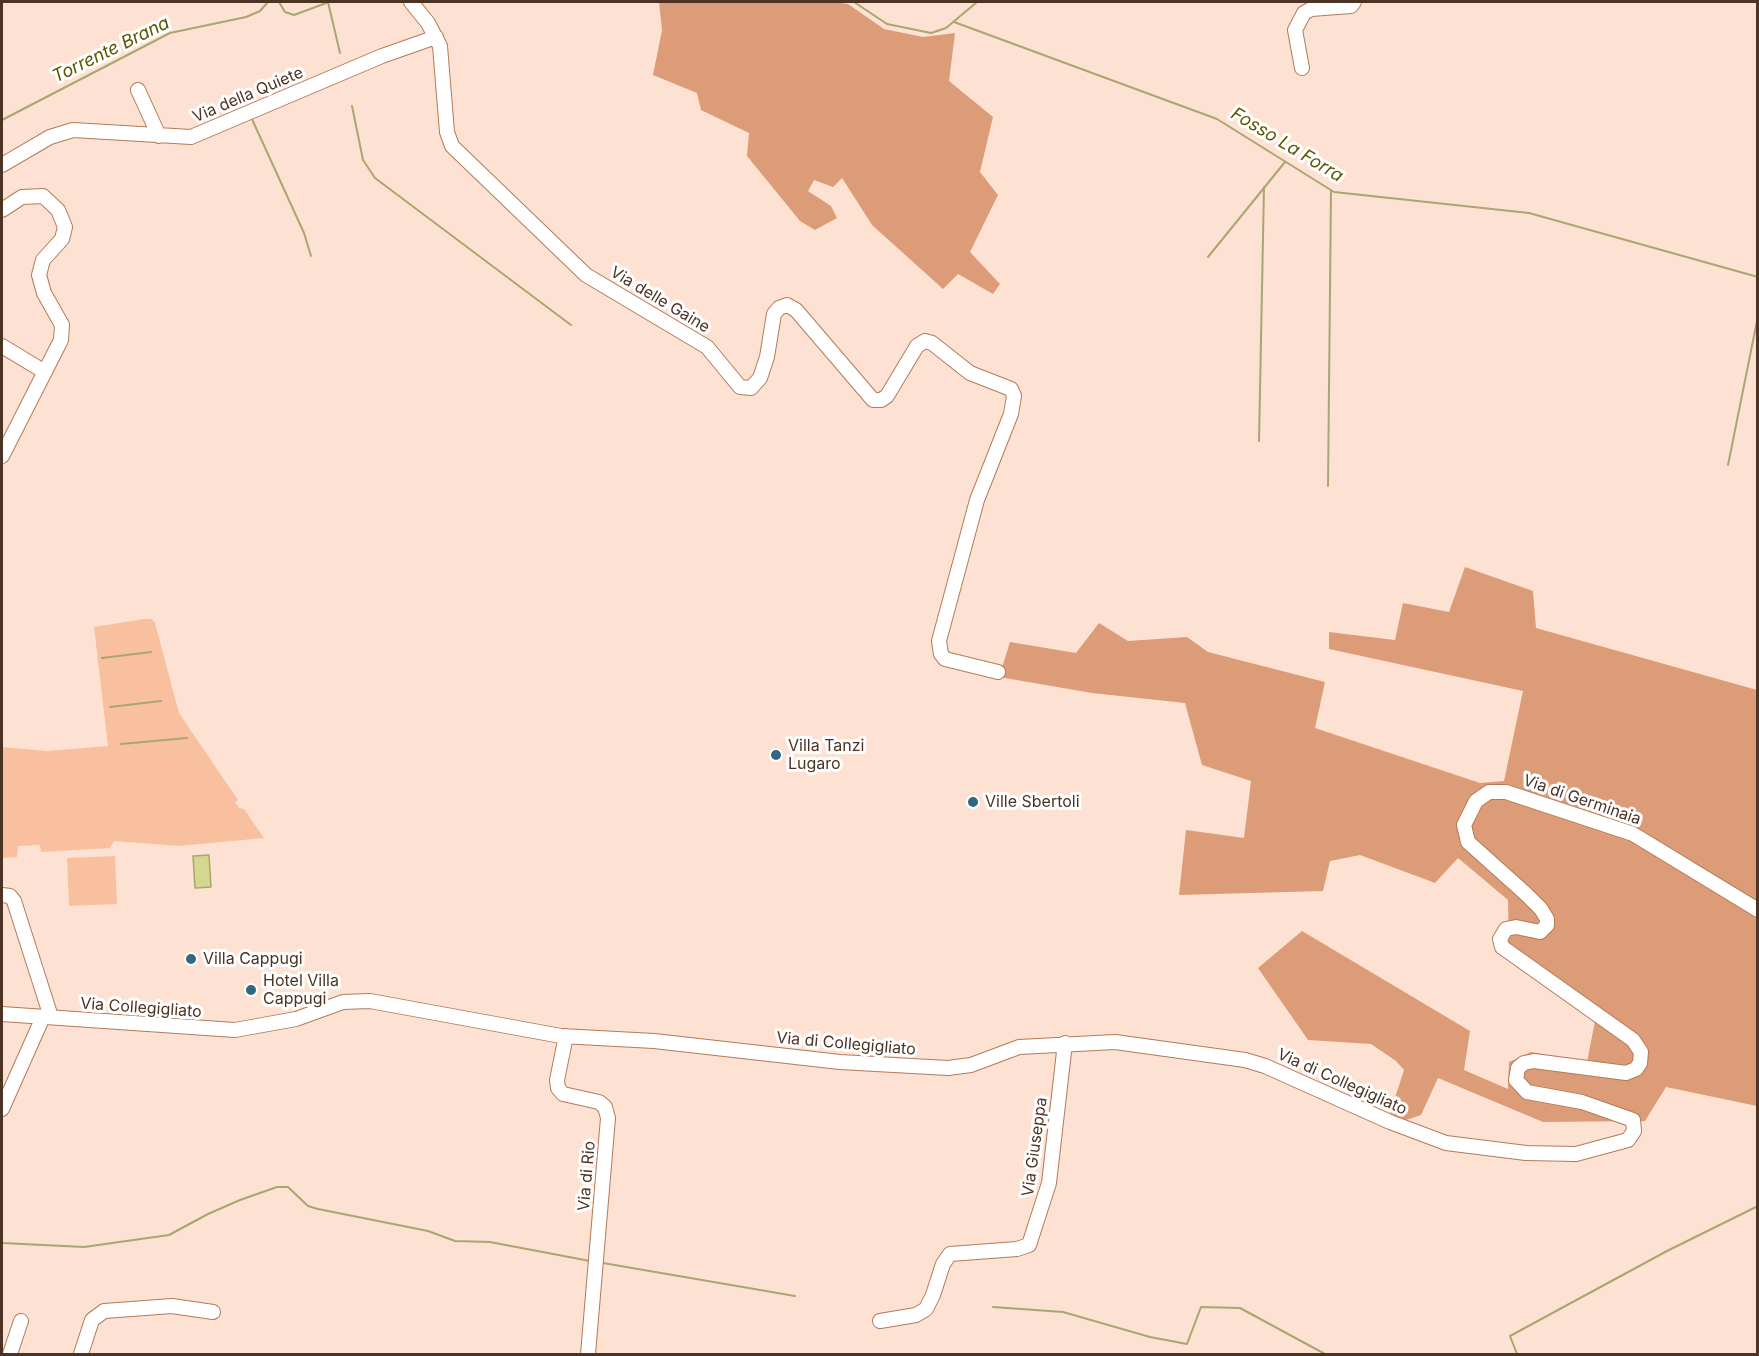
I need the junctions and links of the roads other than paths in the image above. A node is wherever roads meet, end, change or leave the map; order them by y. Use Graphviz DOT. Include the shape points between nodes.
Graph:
graph roads {
  1 [pos="411,2"];
  2 [pos="1354,2"];
  3 [pos="436,36"];
  4 [pos="1302,68"];
  5 [pos="138,90"];
  6 [pos="159,136"];
  7 [pos="2,165"];
  8 [pos="2,210"];
  9 [pos="2,346"];
  10 [pos="45,372"];
  11 [pos="2,456"];
  12 [pos="998,672"];
  13 [pos="1483,794"];
  14 [pos="2,895"];
  15 [pos="1758,910"];
  16 [pos="334,1005"];
  17 [pos="2,1014"];
  18 [pos="47,1017"];
  19 [pos="566,1036"];
  20 [pos="1065,1043"];
  21 [pos="2,1109"];
  22 [pos="213,1312"];
  23 [pos="21,1321"];
  24 [pos="880,1321"];
  25 [pos="10,1354"];
  26 [pos="81,1354"];
  27 [pos="588,1354"];
  1 -- 3 [label="street, Via delle Gaine"];
  2 -- 4 [label="street" via="1350,6 1304,13 1295,30"];
  3 -- 6 [label="street, Via della Quiete" via="195,136"];
  3 -- 12 [label="street, Via delle Gaine" via="441,50 444,101 440,126 448,148 460,154 586,275 707,347 738,385 753,387 760,378 774,314 783,306 791,306 874,401 888,394 920,343 932,343 965,370 1011,389 1011,414 977,500 939,641 941,654 949,661"];
  5 -- 6 [label="street"];
  6 -- 7 [label="street, Via della Quiete" via="64,132"];
  8 -- 10 [label="street" via="22,197 43,196 54,205 63,222 62,239 46,256 40,270 44,293 62,329 59,346"];
  9 -- 10 [label="street"];
  10 -- 11 [label="street"];
  13 -- 15 [label="street, Via di Germinaia" via="1506,792 1633,834"];
  13 -- 20 [label="street, Via di Collegigliato" via="1466,820 1468,842 1526,894 1547,919 1540,932 1506,929 1500,939 1502,947 1633,1040 1642,1058 1636,1069 1626,1073 1529,1061 1518,1068 1518,1084 1533,1094 1582,1102 1627,1116 1635,1127 1628,1140 1559,1155 1457,1144 1390,1122 1245,1060 1115,1042"];
  14 -- 18 [label="street" via="15,902"];
  16 -- 18 [label="street, Via Collegigliato" via="285,1022 235,1030"];
  16 -- 19 [label="street, Via di Collegigliato" via="370,1001"];
  17 -- 18 [label="street, Via Collegigliato"];
  18 -- 21 [label="street"];
  19 -- 20 [label="street, Via di Collegigliato" via="654,1041 840,1062 948,1068 971,1065 1019,1047"];
  19 -- 27 [label="street, Via di Rio" via="558,1088 563,1094 599,1102 608,1118"];
  20 -- 24 [label="street, Via Giuseppa" via="1049,1183 1029,1245 950,1254 926,1309 916,1315"];
  22 -- 26 [label="street" via="161,1306 99,1313 92,1320"];
  23 -- 25 [label="street"];
}
